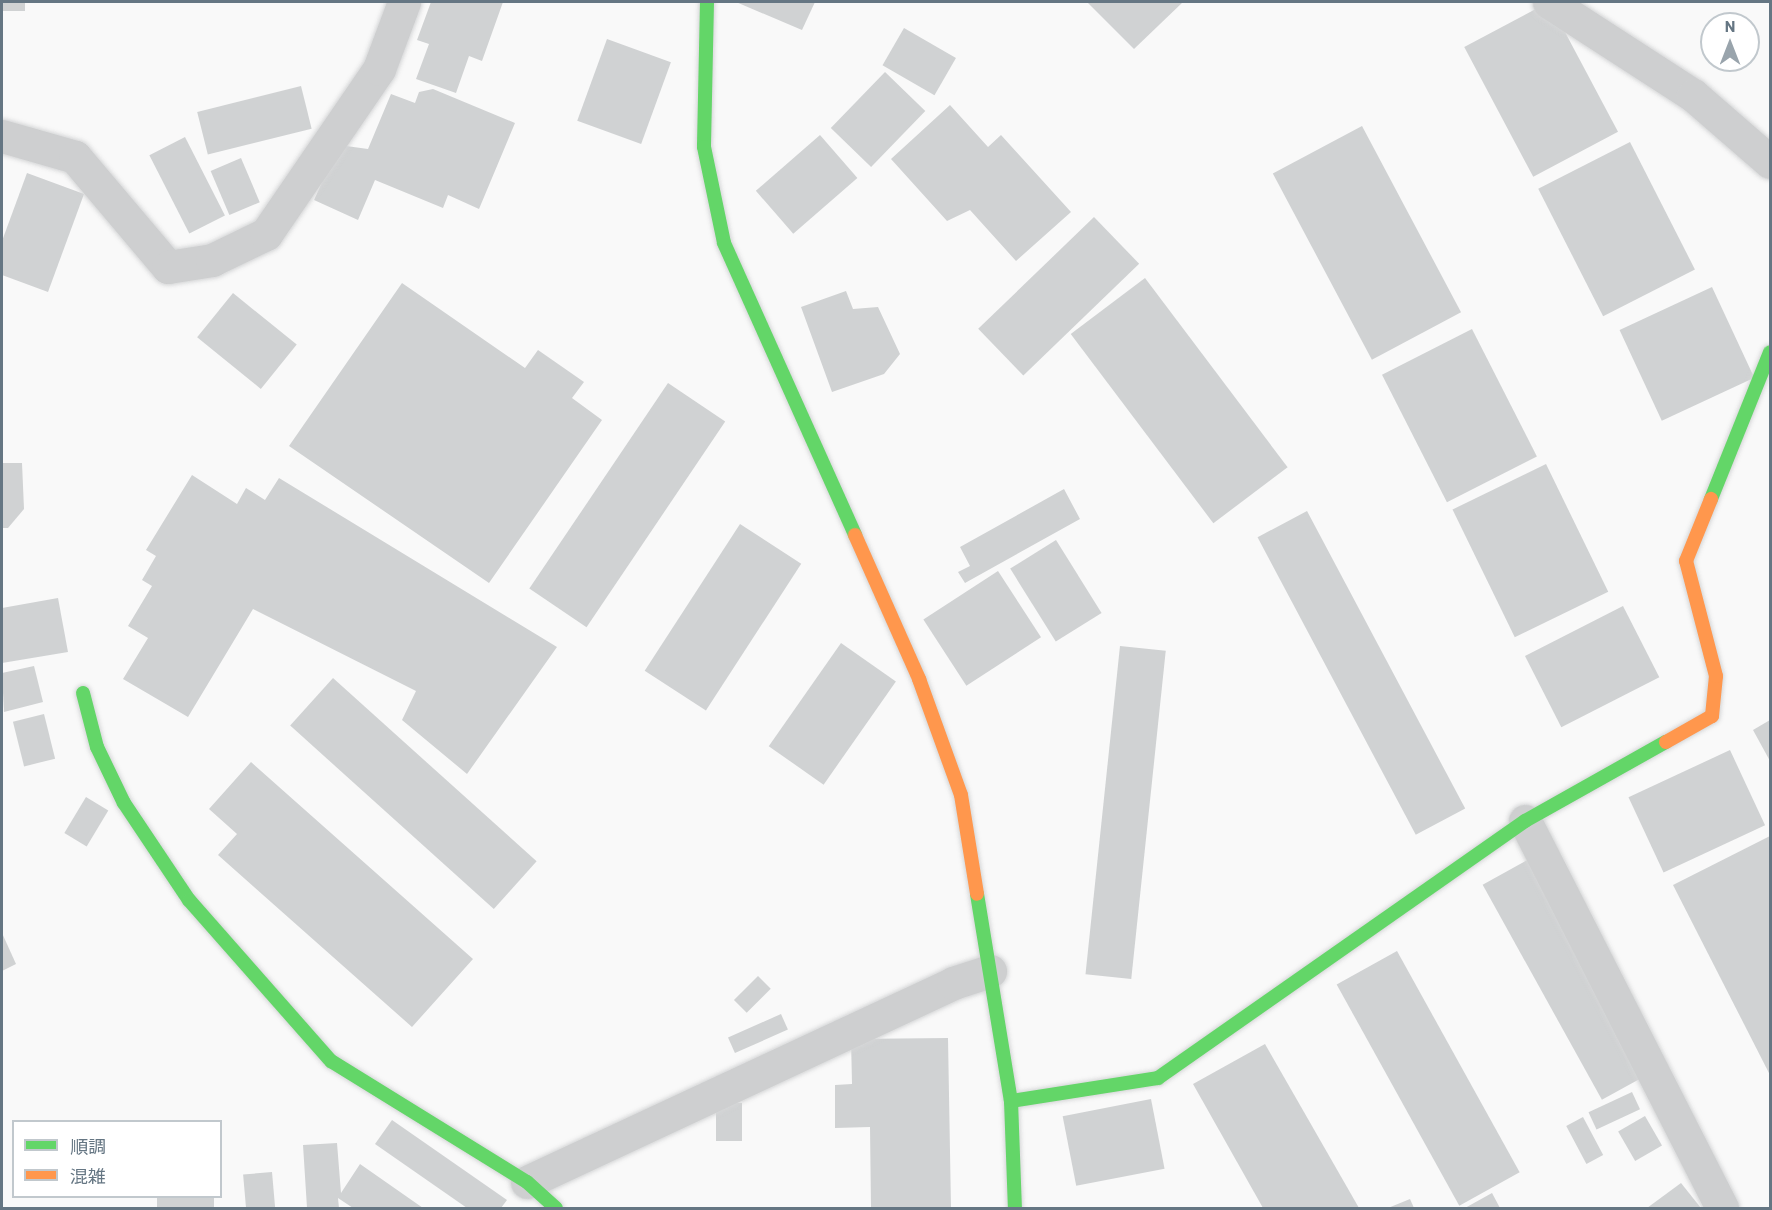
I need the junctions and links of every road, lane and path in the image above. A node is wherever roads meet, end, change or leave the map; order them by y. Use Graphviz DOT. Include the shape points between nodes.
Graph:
graph roads {
  1 [pos="404,2"];
  2 [pos="707,2"];
  3 [pos="1549,2"];
  4 [pos="2,136"];
  5 [pos="1770,162"];
  6 [pos="1770,352"];
  7 [pos="83,693"];
  8 [pos="1525,821"];
  9 [pos="990,971"];
  10 [pos="1011,1101"];
  11 [pos="526,1182"];
  12 [pos="556,1209"];
  13 [pos="1015,1209"];
  14 [pos="1722,1209"];
  1 -- 4 [label="street" via="379,69 266,234 212,260 168,267 75,157"];
  2 -- 9 [label="street" via="704,147 724,243 923,689 961,795"];
  3 -- 5 [label="street" via="1693,95"];
  6 -- 8 [label="street" via="1686,561 1716,676 1712,716"];
  7 -- 11 [label="street" via="97,747 124,803 189,900 331,1061"];
  8 -- 10 [label="street" via="1158,1078"];
  8 -- 14 [label="street"];
  9 -- 10 [label="street"];
  9 -- 11 [label="street" via="953,982"];
  10 -- 13 [label="street"];
  11 -- 12 [label="street"];
}
